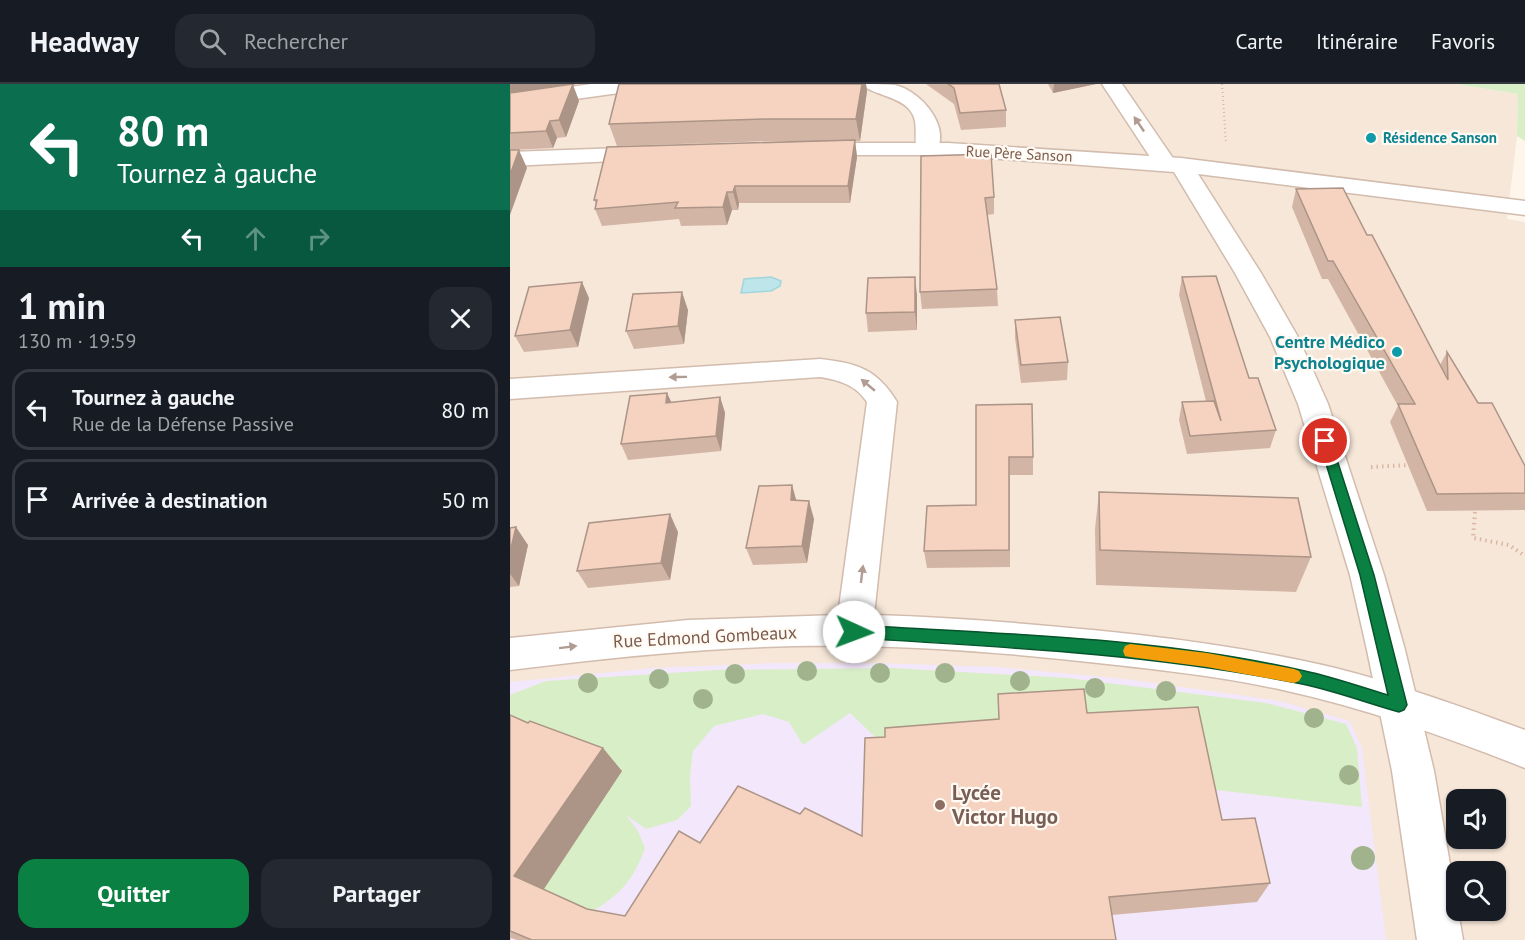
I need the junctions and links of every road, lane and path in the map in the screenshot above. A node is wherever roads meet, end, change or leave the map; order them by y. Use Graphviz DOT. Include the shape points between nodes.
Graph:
graph roads {
  1 [pos="641,84"];
  2 [pos="872,84"];
  3 [pos="1112,84"];
  4 [pos="1222,84"];
  5 [pos="510,102"];
  6 [pos="1226,148"];
  7 [pos="794,149"];
  8 [pos="927,149"];
  9 [pos="664,154"];
  10 [pos="510,159"];
  11 [pos="1174,164"];
  12 [pos="1525,208"];
  13 [pos="510,389"];
  14 [pos="1408,465"];
  15 [pos="1371,467"];
  16 [pos="1475,512"];
  17 [pos="1525,556"];
  18 [pos="854,632"];
  19 [pos="510,654"];
  20 [pos="1399,705"];
  21 [pos="1525,749"];
  22 [pos="1440,940"];
  1 -- 5 [label="street"];
  2 -- 8 [label="street" via="902,94 920,107 929,137"];
  11 -- 3 [label="street, one-way"];
  4 -- 6 [label="path"];
  7 -- 8 [label="street, Rue Père Sanson"];
  8 -- 11 [label="street, Rue Père Sanson"];
  9 -- 10 [label="street"];
  11 -- 12 [label="street, Rue Père Sanson"];
  11 -- 20 [label="street" via="1248,273 1284,337 1313,404 1367,575"];
  18 -- 13 [label="street, one-way" via="882,402 864,381 844,372 800,368"];
  14 -- 15 [label="path"];
  16 -- 17 [label="path" via="1473,537 1509,545"];
  19 -- 18 [label="street, Rue Edmond Gombeaux, one-way" via="681,636"];
  18 -- 20 [label="street, Rue Edmond Gombeaux" via="1066,644 1207,660 1305,678"];
  20 -- 21 [label="street, Rue Edmond Gombeaux"];
  20 -- 22 [label="street"];
}
